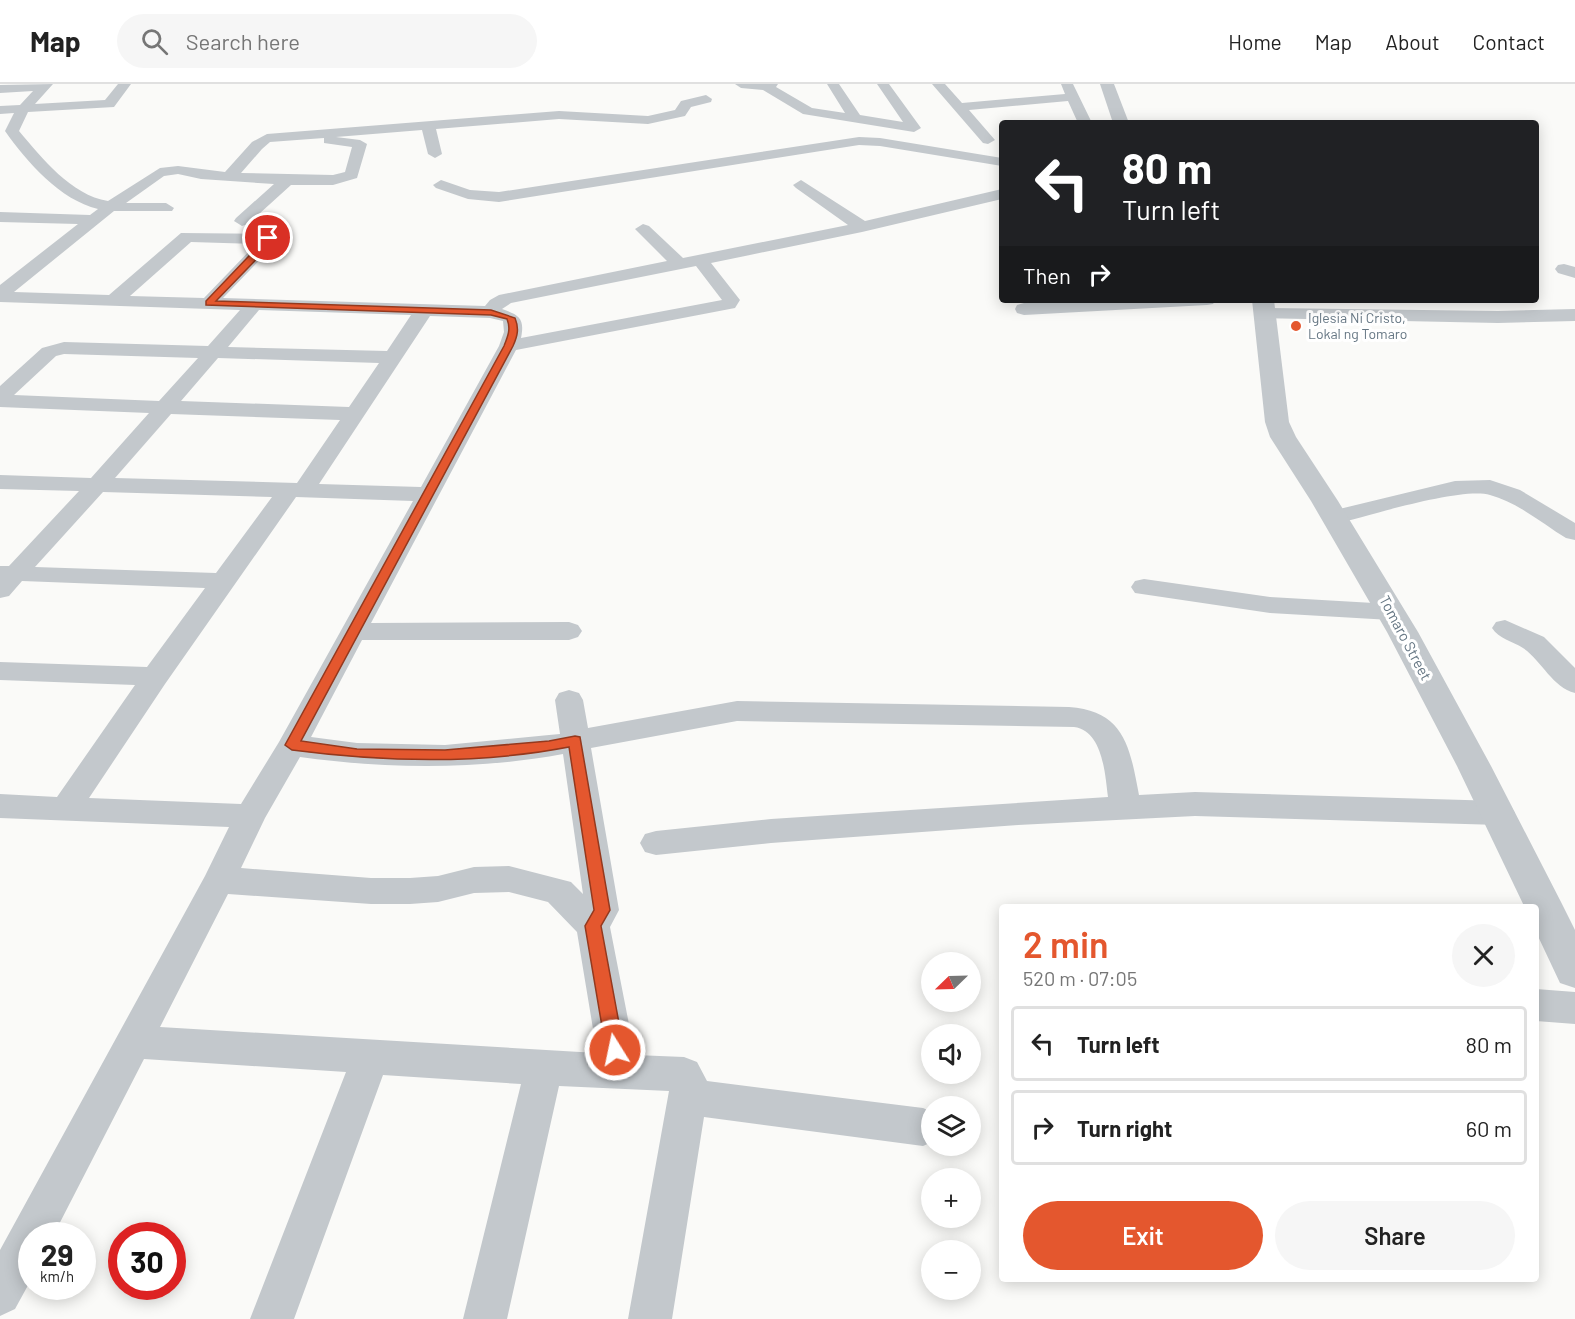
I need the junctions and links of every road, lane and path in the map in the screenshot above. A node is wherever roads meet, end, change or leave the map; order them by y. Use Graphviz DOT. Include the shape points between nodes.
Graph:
graph roads {
  1 [pos="125,84"];
  2 [pos="741,84"];
  3 [pos="833,84"];
  4 [pos="883,84"];
  5 [pos="938,84"];
  6 [pos="1026,84"];
  7 [pos="1067,84"];
  8 [pos="1107,84"];
  9 [pos="46,85"];
  10 [pos="770,85"];
  11 [pos="0,88"];
  12 [pos="1072,97"];
  13 [pos="706,99"];
  14 [pos="1043,99"];
  15 [pos="960,107"];
  16 [pos="23,109"];
  17 [pos="0,110"];
  18 [pos="559,115"];
  19 [pos="855,118"];
  20 [pos="1083,120"];
  21 [pos="1120,120"];
  22 [pos="428,126"];
  23 [pos="568,130"];
  24 [pos="307,134"];
  25 [pos="967,137"];
  26 [pos="995,142"];
  27 [pos="435,154"];
  28 [pos="999,162"];
  29 [pos="229,177"];
  30 [pos="287,180"];
  31 [pos="441,185"];
  32 [pos="801,186"];
  33 [pos="999,195"];
  34 [pos="110,207"];
  35 [pos="166,208"];
  36 [pos="0,217"];
  37 [pos="93,220"];
  38 [pos="242,221"];
  39 [pos="862,227"];
  40 [pos="643,229"];
  41 [pos="701,261"];
  42 [pos="681,265"];
  43 [pos="0,296"];
  44 [pos="114,300"];
  45 [pos="209,303"];
  46 [pos="1146,303"];
  47 [pos="254,305"];
  48 [pos="1263,307"];
  49 [pos="1024,309"];
  50 [pos="424,310"];
  51 [pos="491,312"];
  52 [pos="1575,315"];
  53 [pos="509,346"];
  54 [pos="212,352"];
  55 [pos="393,357"];
  56 [pos="0,399"];
  57 [pos="165,407"];
  58 [pos="356,414"];
  59 [pos="0,482"];
  60 [pos="97,485"];
  61 [pos="297,490"];
  62 [pos="427,494"];
  63 [pos="1335,517"];
  64 [pos="1574,530"];
  65 [pos="5,579"];
  66 [pos="223,581"];
  67 [pos="1144,587"];
  68 [pos="1391,612"];
  69 [pos="1506,628"];
  70 [pos="569,631"];
  71 [pos="353,632"];
  72 [pos="0,671"];
  73 [pos="155,677"];
  74 [pos="1575,684"];
  75 [pos="569,700"];
  76 [pos="575,741"];
  77 [pos="292,745"];
  78 [pos="0,806"];
  79 [pos="1126,808"];
  80 [pos="64,810"];
  81 [pos="1499,813"];
  82 [pos="250,816"];
  83 [pos="656,843"];
  84 [pos="219,880"];
  85 [pos="593,926"];
  86 [pos="1575,971"];
  87 [pos="1539,1005"];
  88 [pos="1575,1008"];
  89 [pos="132,1042"];
  90 [pos="370,1058"];
  91 [pos="544,1068"];
  92 [pos="619,1071"];
  93 [pos="688,1097"];
  94 [pos="921,1126"];
  95 [pos="0,1294"];
  96 [pos="272,1319"];
  97 [pos="485,1319"];
  98 [pos="650,1319"];
  1 -- 16 [label="street" via="109,104"];
  2 -- 10 [label="street"];
  3 -- 19 [label="street"];
  4 -- 19 [label="street" via="919,129"];
  5 -- 15 [label="street"];
  6 -- 14 [label="street"];
  7 -- 12 [label="street"];
  8 -- 21 [label="street"];
  9 -- 11 [label="street"];
  9 -- 16 [label="street"];
  10 -- 19 [label="street" via="808,111"];
  12 -- 14 [label="street"];
  12 -- 20 [label="street"];
  13 -- 18 [label="street" via="686,104 680,113 648,120"];
  14 -- 15 [label="street" via="1024,107"];
  15 -- 26 [label="street"];
  16 -- 17 [label="street"];
  16 -- 34 [label="street" via="12,131 32,155 84,200"];
  18 -- 22 [label="street"];
  18 -- 23 [label="street"];
  22 -- 24 [label="street"];
  22 -- 27 [label="street"];
  24 -- 29 [label="street" via="261,141"];
  24 -- 30 [label="street" via="360,144 354,172 333,180"];
  25 -- 26 [label="street"];
  28 -- 31 [label="street" via="859,141 511,196 483,197"];
  29 -- 30 [label="street"];
  29 -- 34 [label="street" via="163,171"];
  30 -- 38 [label="street"];
  32 -- 39 [label="street"];
  33 -- 39 [label="street"];
  34 -- 35 [label="street"];
  34 -- 37 [label="street"];
  36 -- 37 [label="street"];
  37 -- 43 [label="street"];
  39 -- 41 [label="street"];
  40 -- 42 [label="street"];
  41 -- 42 [label="street"];
  41 -- 53 [label="street" via="731,300 729,304"];
  42 -- 51 [label="street" via="505,299"];
  43 -- 44 [label="street"];
  44 -- 45 [label="street"];
  44 -- 45 [label="street" via="187,237 270,239"];
  45 -- 47 [label="street"];
  46 -- 49 [label="street"];
  47 -- 50 [label="street"];
  47 -- 54 [label="street"];
  48 -- 52 [label="street" via="1498,317"];
  48 -- 63 [label="street, Tomaro Street" via="1277,422"];
  50 -- 51 [label="street"];
  50 -- 55 [label="street"];
  51 -- 53 [label="street" via="511,318 514,325"];
  53 -- 62 [label="street"];
  54 -- 55 [label="street"];
  54 -- 56 [label="street" via="55,349"];
  54 -- 57 [label="street"];
  55 -- 58 [label="street"];
  56 -- 57 [label="street"];
  57 -- 58 [label="street"];
  57 -- 60 [label="street"];
  58 -- 61 [label="street"];
  59 -- 60 [label="street"];
  60 -- 61 [label="street"];
  60 -- 65 [label="street"];
  61 -- 62 [label="street"];
  61 -- 66 [label="street"];
  62 -- 71 [label="street"];
  63 -- 64 [label="street" via="1455,488 1490,487"];
  63 -- 68 [label="street, Tomaro Street"];
  65 -- 66 [label="street"];
  66 -- 73 [label="street"];
  67 -- 68 [label="street" via="1270,605"];
  68 -- 81 [label="street, Tomaro Street"];
  69 -- 74 [label="street" via="1534,643"];
  70 -- 71 [label="street"];
  71 -- 77 [label="street"];
  72 -- 73 [label="street"];
  73 -- 80 [label="street"];
  75 -- 76 [label="street"];
  76 -- 77 [label="street" via="445,756 357,754"];
  76 -- 79 [label="street" via="737,711 1083,718 1097,723 1111,744"];
  76 -- 85 [label="street" via="602,910"];
  77 -- 82 [label="street"];
  78 -- 80 [label="street"];
  79 -- 81 [label="street" via="1195,804"];
  79 -- 83 [label="street" via="912,820"];
  80 -- 82 [label="street"];
  81 -- 86 [label="street, Tomaro Street"];
  82 -- 84 [label="street"];
  84 -- 85 [label="street" via="410,891 474,880 509,879 559,891"];
  84 -- 89 [label="street"];
  85 -- 92 [label="street"];
  87 -- 88 [label="street"];
  89 -- 90 [label="street"];
  89 -- 95 [label="street"];
  90 -- 91 [label="street"];
  90 -- 96 [label="street"];
  91 -- 92 [label="street"];
  91 -- 97 [label="street"];
  92 -- 93 [label="street" via="684,1074 688,1079"];
  93 -- 94 [label="street"];
  93 -- 98 [label="street"];
}
